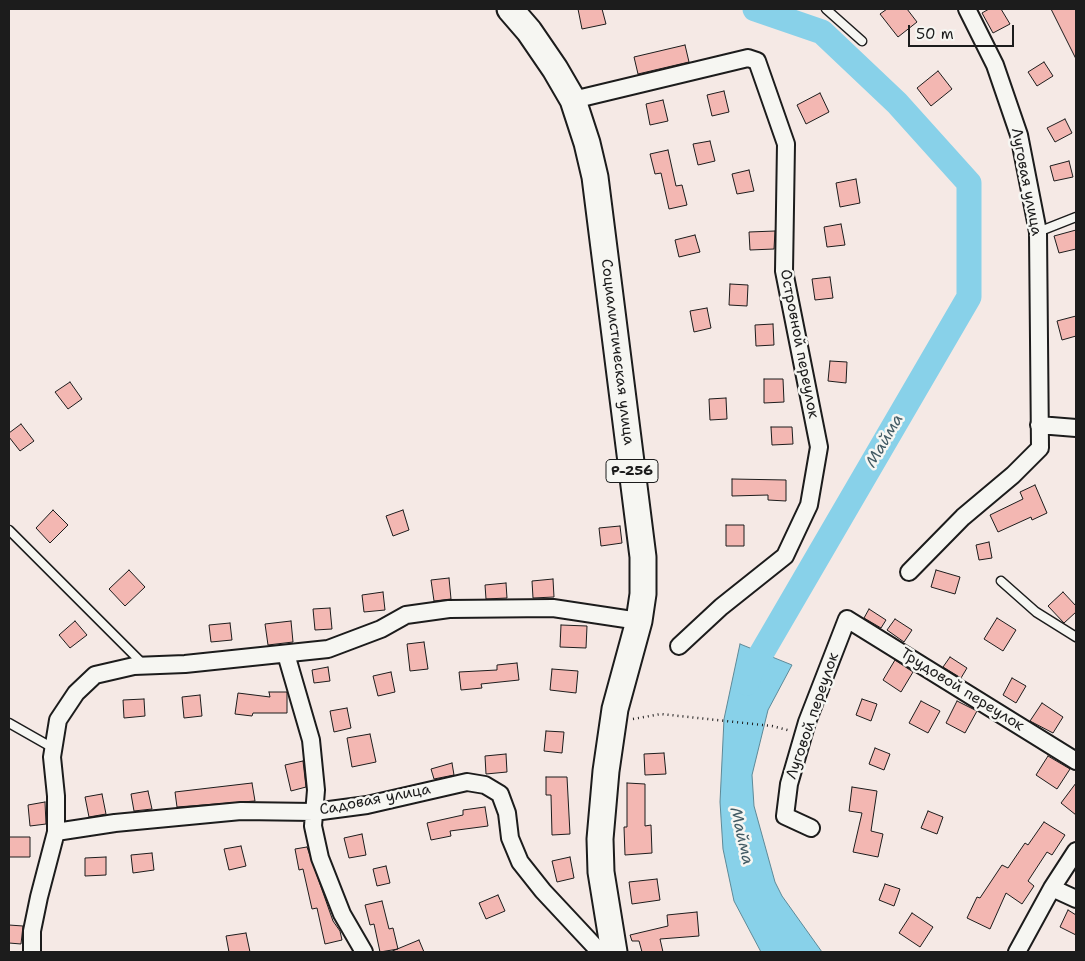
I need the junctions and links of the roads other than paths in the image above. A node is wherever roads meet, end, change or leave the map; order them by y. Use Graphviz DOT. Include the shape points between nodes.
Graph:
graph roads {
  1 [pos="510,9"];
  2 [pos="826,9"];
  3 [pos="967,9"];
  4 [pos="862,41"];
  5 [pos="572,100"];
  6 [pos="1076,217"];
  7 [pos="1038,232"];
  8 [pos="1039,425"];
  9 [pos="1076,428"];
  10 [pos="9,530"];
  11 [pos="908,572"];
  12 [pos="1001,582"];
  13 [pos="848,619"];
  14 [pos="639,621"];
  15 [pos="1076,637"];
  16 [pos="679,646"];
  17 [pos="286,654"];
  18 [pos="144,665"];
  19 [pos="9,723"];
  20 [pos="53,748"];
  21 [pos="1076,761"];
  22 [pos="314,812"];
  23 [pos="811,828"];
  24 [pos="56,832"];
  25 [pos="1076,851"];
  26 [pos="1052,888"];
  27 [pos="1076,899"];
  28 [pos="32,952"];
  29 [pos="364,952"];
  30 [pos="600,952"];
  31 [pos="614,952"];
  32 [pos="1017,952"];
  1 -- 5 [label="main road, Социалистическая улица / Р-256" via="529,31"];
  2 -- 4 [label="lane"];
  3 -- 7 [label="street, Луговая улица" via="995,65 1019,135"];
  5 -- 14 [label="main road, Социалистическая улица / Р-256" via="595,177 643,557"];
  5 -- 16 [label="street, Островной переулок" via="748,58 757,61 786,144 784,271 819,448 810,505 785,556 721,607"];
  6 -- 7 [label="lane"];
  7 -- 8 [label="street, Луговая улица"];
  8 -- 9 [label="street"];
  8 -- 11 [label="street, Луговая улица" via="1040,448"];
  10 -- 18 [label="lane"];
  12 -- 15 [label="lane" via="1036,612"];
  13 -- 21 [label="street, Трудовой переулок"];
  13 -- 23 [label="street, Луговой переулок" via="807,722 789,784 785,816"];
  14 -- 17 [label="street" via="553,608 448,609 406,615 381,629 328,648"];
  14 -- 31 [label="main road, Социалистическая улица / Р-256" via="613,723 600,839 601,872"];
  17 -- 18 [label="street"];
  17 -- 22 [label="street" via="311,740 316,790"];
  18 -- 20 [label="street" via="95,675 76,694 58,720"];
  19 -- 20 [label="lane"];
  20 -- 24 [label="street"];
  22 -- 24 [label="street, Садовая улица" via="241,811"];
  22 -- 29 [label="street" via="313,826 330,885"];
  22 -- 30 [label="street, Садовая улица" via="367,805 467,782 485,785 500,794 507,813 510,838 520,862"];
  24 -- 28 [label="street" via="38,897"];
  25 -- 26 [label="street"];
  26 -- 27 [label="street"];
  26 -- 32 [label="street"];
}
